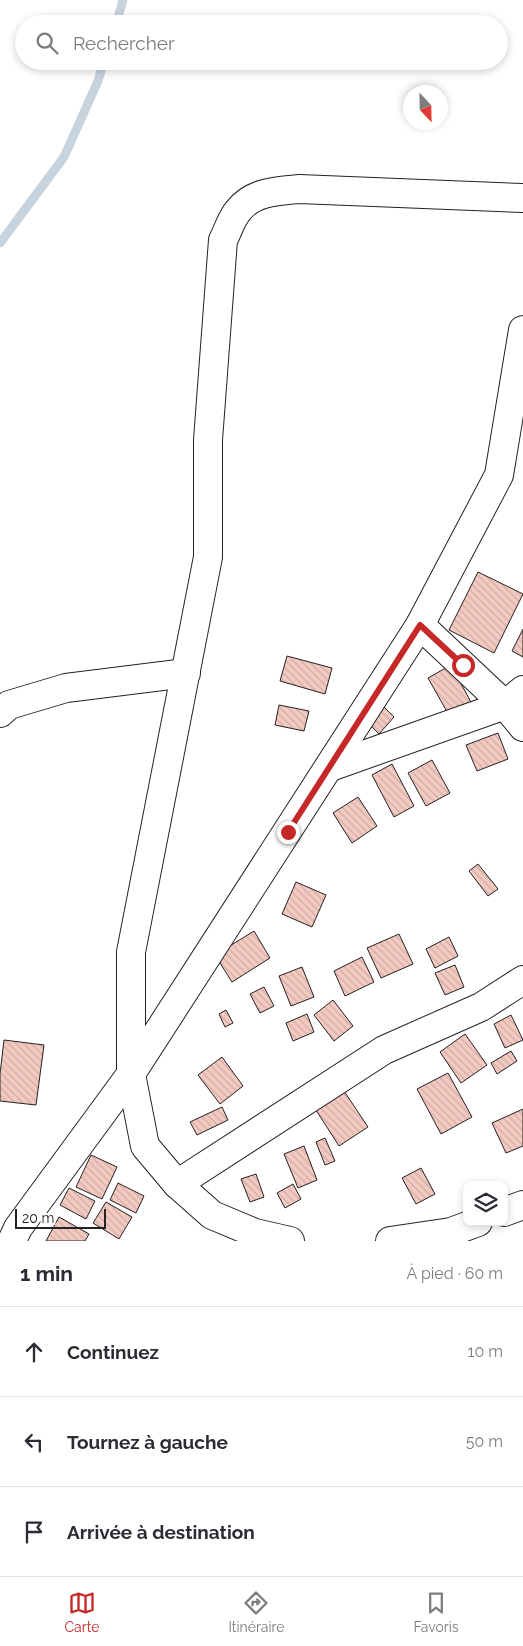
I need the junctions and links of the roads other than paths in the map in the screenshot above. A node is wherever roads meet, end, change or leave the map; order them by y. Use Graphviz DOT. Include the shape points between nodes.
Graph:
graph roads {
  1 [pos="523,198"];
  2 [pos="523,330"];
  3 [pos="523,438"];
  4 [pos="511,472"];
  5 [pos="420,625"];
  6 [pos="186,673"];
  7 [pos="514,697"];
  8 [pos="0,713"];
  9 [pos="523,727"];
  10 [pos="330,767"];
  11 [pos="523,980"];
  12 [pos="131,1074"];
  13 [pos="177,1184"];
  14 [pos="523,1205"];
  15 [pos="508,1211"];
  16 [pos="467,1226"];
  17 [pos="12,1241"];
  18 [pos="290,1241"];
  19 [pos="390,1241"];
  1 -- 6 [label="street" via="299,189 272,191 250,200 238,211 223,240 208,440 208,557"];
  2 -- 4 [label="street"];
  3 -- 4 [label="street"];
  4 -- 5 [label="street"];
  5 -- 7 [label="street"];
  5 -- 10 [label="street"];
  6 -- 8 [label="street" via="66,688 9,705"];
  6 -- 12 [label="street" via="131,952"];
  7 -- 9 [label="street"];
  7 -- 10 [label="street"];
  10 -- 12 [label="street"];
  11 -- 13 [label="street" via="481,1007 384,1050"];
  12 -- 13 [label="street" via="145,1146"];
  12 -- 17 [label="street" via="18,1228"];
  13 -- 18 [label="street" via="212,1215 256,1233"];
  14 -- 15 [label="street"];
  16 -- 19 [label="street" via="451,1232"];
}
